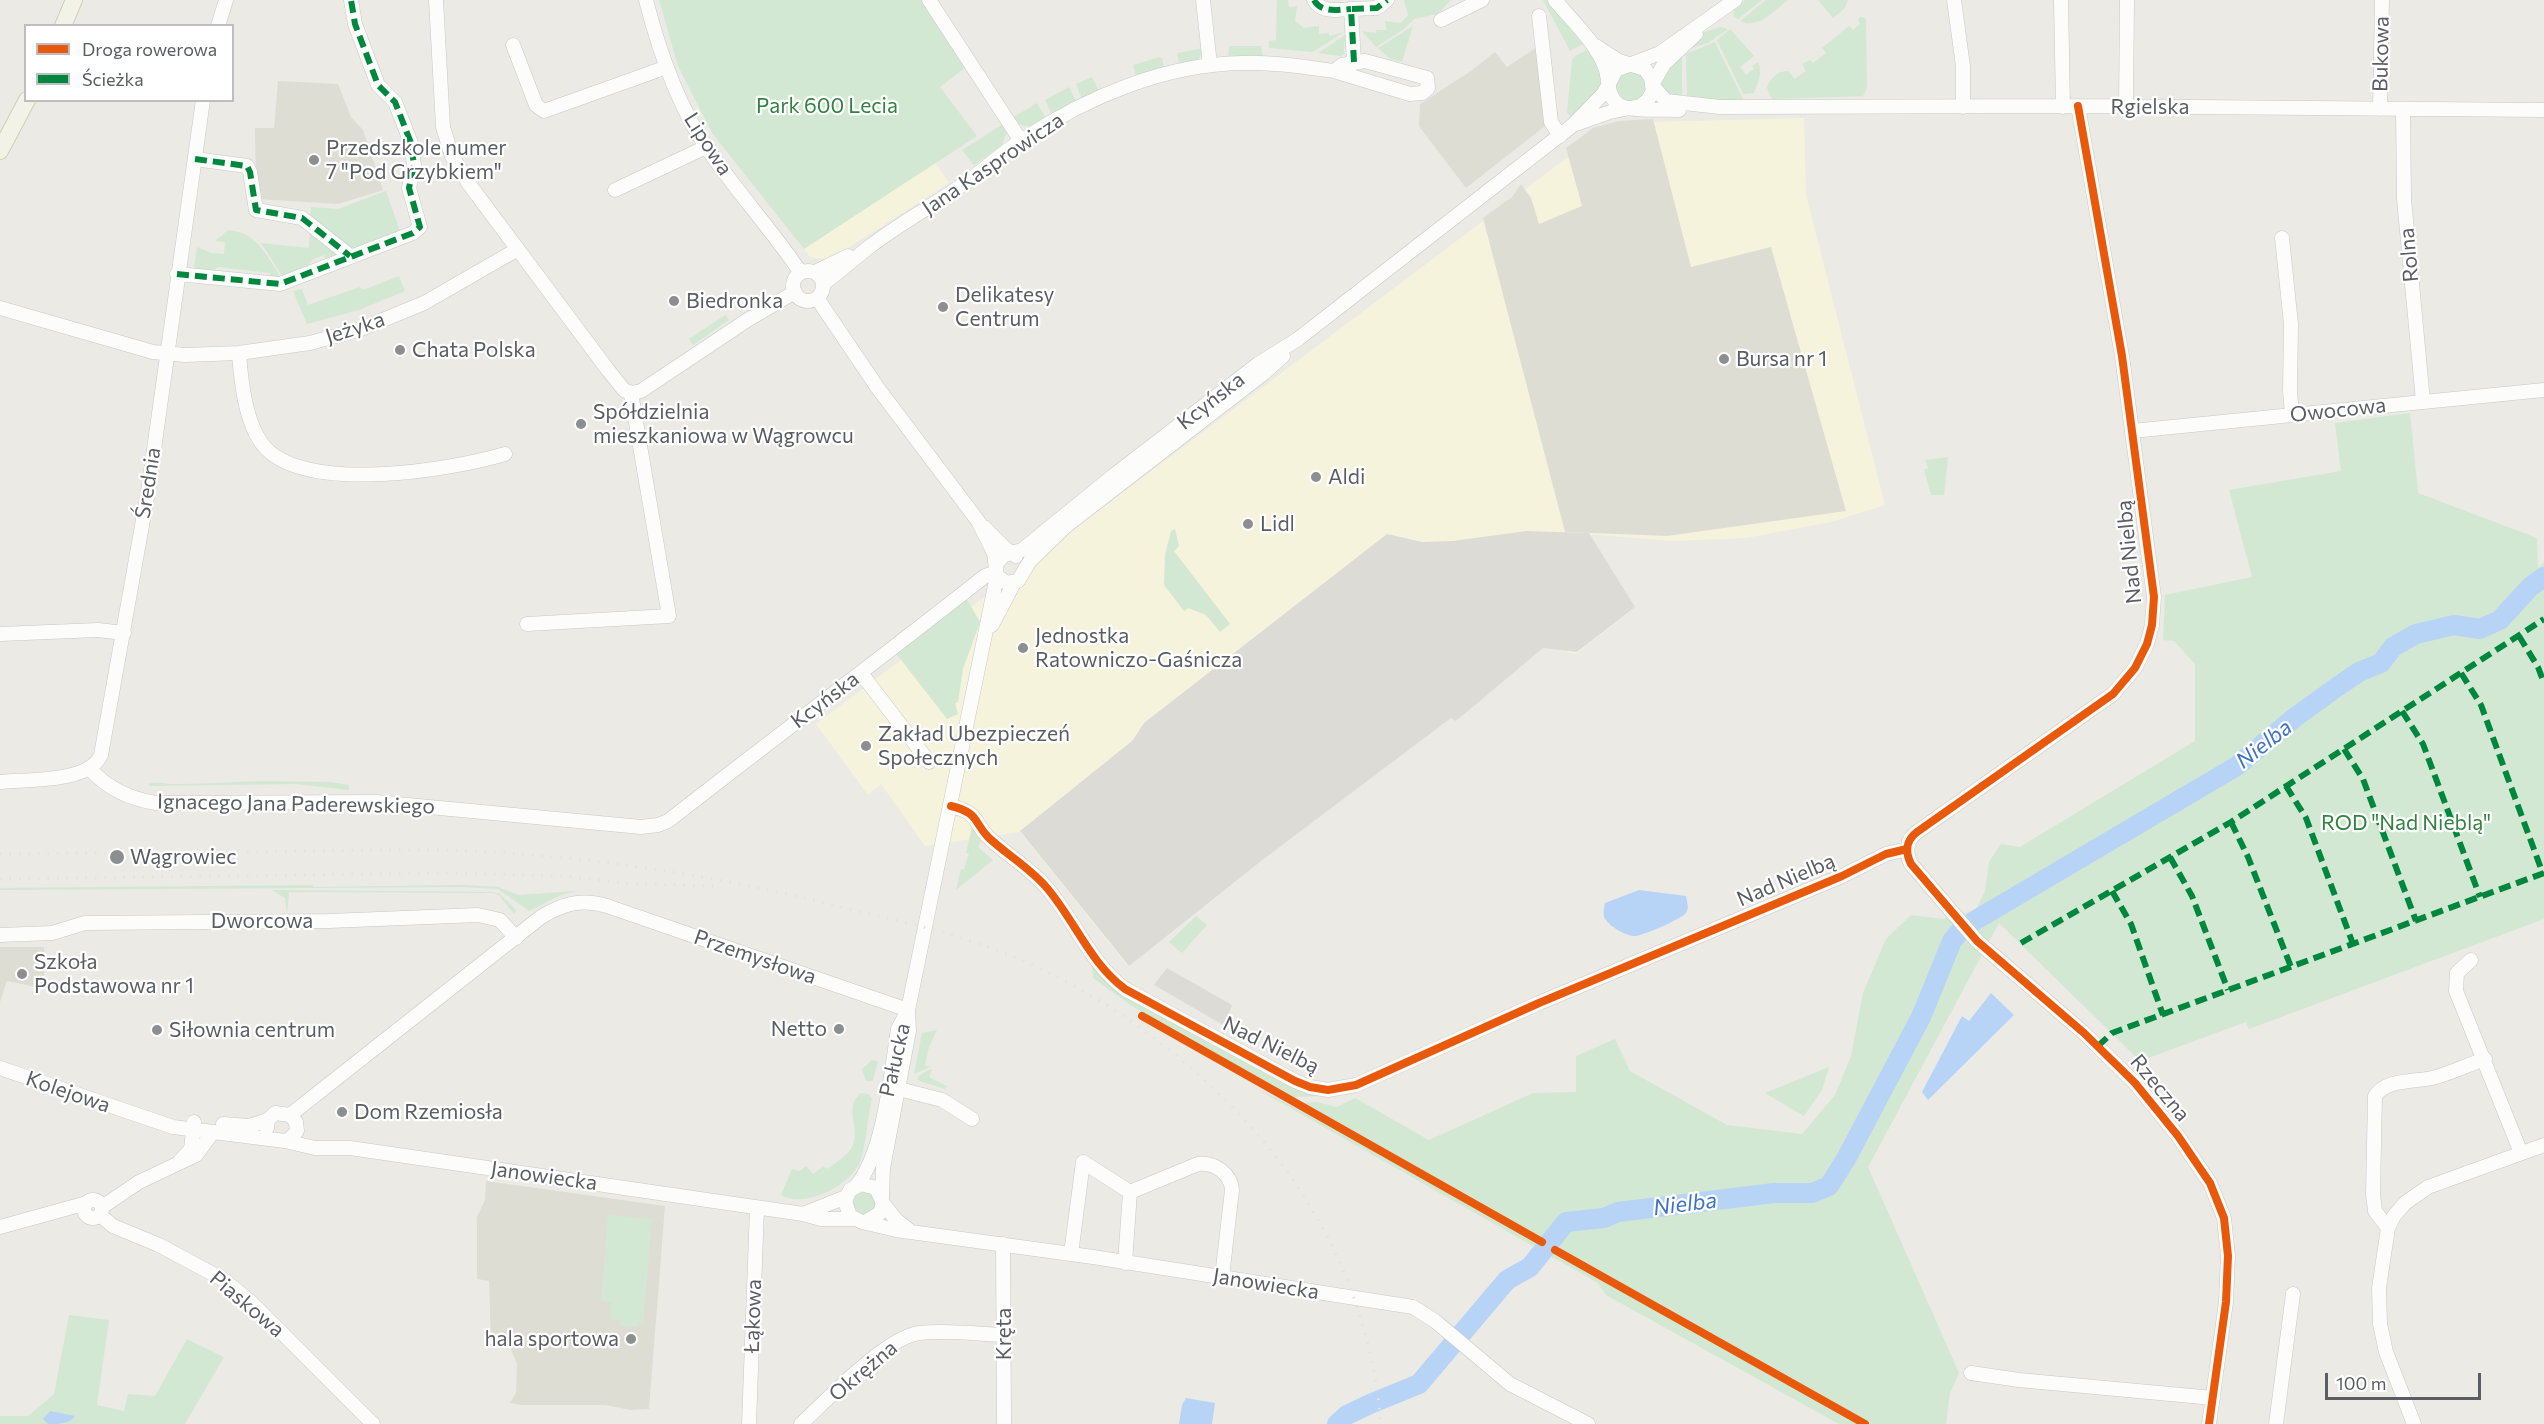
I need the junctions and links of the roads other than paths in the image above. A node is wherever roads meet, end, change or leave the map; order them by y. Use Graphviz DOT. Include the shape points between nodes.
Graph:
graph roads {
  1 [pos="74,0"];
  2 [pos="226,0"];
  3 [pos="351,0"];
  4 [pos="436,0"];
  5 [pos="646,0"];
  6 [pos="929,0"];
  7 [pos="1203,0"];
  8 [pos="1314,0"];
  9 [pos="1387,0"];
  10 [pos="1482,0"];
  11 [pos="1555,0"];
  12 [pos="1735,0"];
  13 [pos="1954,0"];
  14 [pos="2061,0"];
  15 [pos="2127,0"];
  16 [pos="2382,0"];
  17 [pos="1351,9"];
  18 [pos="1539,16"];
  19 [pos="1441,20"];
  20 [pos="1708,21"];
  21 [pos="64,24"];
  22 [pos="219,24"];
  23 [pos="1592,43"];
  24 [pos="513,45"];
  25 [pos="1354,62"];
  26 [pos="1629,64"];
  27 [pos="1210,65"];
  28 [pos="667,67"];
  29 [pos="1334,71"];
  30 [pos="1609,82"];
  31 [pos="1653,85"];
  32 [pos="26,102"];
  33 [pos="203,102"];
  34 [pos="2063,106"];
  35 [pos="2078,106"];
  36 [pos="1720,107"];
  37 [pos="1963,107"];
  38 [pos="2126,107"];
  39 [pos="1633,108"];
  40 [pos="2380,109"];
  41 [pos="2403,109"];
  42 [pos="2544,111"];
  43 [pos="1573,125"];
  44 [pos="1560,136"];
  45 [pos="1020,141"];
  46 [pos="706,147"];
  47 [pos="0,151"];
  48 [pos="195,159"];
  49 [pos="615,190"];
  50 [pos="2282,237"];
  51 [pos="518,249"];
  52 [pos="350,256"];
  53 [pos="177,274"];
  54 [pos="813,276"];
  55 [pos="795,292"];
  56 [pos="817,298"];
  57 [pos="0,308"];
  58 [pos="1298,339"];
  59 [pos="239,353"];
  60 [pos="166,355"];
  61 [pos="2544,390"];
  62 [pos="631,393"];
  63 [pos="2423,401"];
  64 [pos="2292,415"];
  65 [pos="2132,431"];
  66 [pos="506,454"];
  67 [pos="978,521"];
  68 [pos="1012,555"];
  69 [pos="1024,569"];
  70 [pos="996,571"];
  71 [pos="1014,583"];
  72 [pos="969,589"];
  73 [pos="993,600"];
  74 [pos="527,624"];
  75 [pos="124,633"];
  76 [pos="0,634"];
  77 [pos="987,635"];
  78 [pos="861,673"];
  79 [pos="929,762"];
  80 [pos="90,769"];
  81 [pos="0,782"];
  82 [pos="951,806"];
  83 [pos="654,826"];
  84 [pos="1907,849"];
  85 [pos="0,935"];
  86 [pos="516,938"];
  87 [pos="2471,960"];
  88 [pos="908,1010"];
  89 [pos="2485,1059"];
  90 [pos="0,1068"];
  91 [pos="899,1089"];
  92 [pos="290,1115"];
  93 [pos="972,1119"];
  94 [pos="268,1120"];
  95 [pos="195,1125"];
  96 [pos="297,1131"];
  97 [pos="213,1132"];
  98 [pos="280,1140"];
  99 [pos="2544,1145"];
  100 [pos="350,1148"];
  101 [pos="2521,1153"];
  102 [pos="179,1162"];
  103 [pos="856,1186"];
  104 [pos="1130,1192"];
  105 [pos="846,1197"];
  106 [pos="882,1200"];
  107 [pos="94,1208"];
  108 [pos="757,1208"];
  109 [pos="803,1214"];
  110 [pos="861,1220"];
  111 [pos="0,1227"];
  112 [pos="2388,1227"];
  113 [pos="909,1230"];
  114 [pos="1003,1244"];
  115 [pos="1071,1254"];
  116 [pos="1125,1263"];
  117 [pos="1222,1277"];
  118 [pos="2293,1294"];
  119 [pos="1004,1335"];
  120 [pos="1971,1373"];
  121 [pos="2213,1398"];
  122 [pos="373,1424"];
  123 [pos="749,1424"];
  124 [pos="801,1424"];
  125 [pos="1004,1424"];
  126 [pos="1588,1424"];
  127 [pos="2210,1424"];
  128 [pos="2276,1424"];
  129 [pos="2414,1424"];
  1 -- 21 [label="main road"];
  2 -- 22 [label="street"];
  3 -- 52 [label="street" via="355,24 378,85 395,102 411,143 414,165 409,188 420,227"];
  4 -- 51 [label="street" via="445,136 461,172"];
  5 -- 28 [label="street, Lipowa"];
  6 -- 45 [label="street"];
  7 -- 27 [label="street"];
  8 -- 17 [label="street" via="1326,10"];
  9 -- 17 [label="street" via="1377,8"];
  10 -- 19 [label="street"];
  11 -- 23 [label="street"];
  12 -- 20 [label="street"];
  13 -- 37 [label="street" via="1963,66"];
  14 -- 34 [label="street"];
  15 -- 38 [label="street"];
  16 -- 40 [label="street, Bukowa"];
  17 -- 25 [label="street"];
  18 -- 44 [label="street" via="1551,122"];
  20 -- 26 [label="street" via="1652,57"];
  20 -- 31 [label="street" via="1664,64"];
  23 -- 26 [label="street"];
  23 -- 30 [label="street"];
  24 -- 28 [label="street" via="536,105 544,111"];
  25 -- 29 [label="street"];
  25 -- 29 [label="street, Jana Kasprowicza" via="1365,60 1421,76 1429,81 1428,88 1410,94"];
  26 -- 30 [label="street" via="1616,70"];
  26 -- 31 [label="street" via="1645,69"];
  27 -- 29 [label="street, Jana Kasprowicza" via="1258,63"];
  27 -- 45 [label="street, Jana Kasprowicza" via="1173,71 1128,86"];
  28 -- 46 [label="street, Lipowa"];
  30 -- 39 [label="street" via="1614,100"];
  30 -- 43 [label="street, Kcyńska" via="1604,93"];
  31 -- 36 [label="street, Rgielska" via="1666,101"];
  31 -- 39 [label="street" via="1648,100"];
  32 -- 47 [label="main road"];
  33 -- 48 [label="street, Średnia"];
  34 -- 35 [label="street, Rgielska"];
  34 -- 37 [label="street, Rgielska"];
  35 -- 38 [label="street, Rgielska"];
  35 -- 65 [label="street, Nad Nielbą"];
  36 -- 37 [label="street, Rgielska"];
  36 -- 39 [label="street, Rgielska"];
  38 -- 40 [label="street, Rgielska"];
  39 -- 43 [label="street, Kcyńska"];
  40 -- 41 [label="street, Rgielska"];
  41 -- 42 [label="street, Rgielska"];
  41 -- 63 [label="street, Rolna" via="2404,199"];
  43 -- 44 [label="street, Kcyńska"];
  44 -- 58 [label="street, Kcyńska"];
  45 -- 54 [label="street, Jana Kasprowicza" via="854,261"];
  46 -- 49 [label="street"];
  46 -- 54 [label="street, Lipowa"];
  48 -- 52 [label="street" via="247,166 256,210 302,218"];
  48 -- 53 [label="street, Średnia"];
  50 -- 64 [label="street" via="2291,324"];
  51 -- 59 [label="street, Jeżyka" via="424,303 361,329"];
  51 -- 62 [label="street" via="608,370"];
  52 -- 53 [label="street" via="274,285"];
  53 -- 60 [label="street, Średnia"];
  54 -- 55 [label="street" via="794,280"];
  54 -- 56 [label="street" via="822,291"];
  55 -- 56 [label="street" via="803,300"];
  55 -- 62 [label="street" via="641,391"];
  56 -- 67 [label="street" via="881,394"];
  57 -- 60 [label="street, Jeżyka"];
  58 -- 68 [label="street, Kcyńska" via="1258,364"];
  58 -- 69 [label="street, Kcyńska" via="1264,373 1066,526"];
  59 -- 60 [label="street, Jeżyka"];
  59 -- 66 [label="street" via="244,397 257,436 273,454 289,463 378,475 436,470"];
  60 -- 75 [label="street, Średnia"];
  61 -- 63 [label="street, Owocowa"];
  62 -- 74 [label="street" via="669,616"];
  63 -- 64 [label="street, Owocowa"];
  64 -- 65 [label="street, Owocowa"];
  65 -- 84 [label="street, Nad Nielbą" via="2154,597 2150,635 2140,659 2108,698 1917,832"];
  67 -- 68 [label="street"];
  67 -- 70 [label="street" via="994,553"];
  68 -- 69 [label="street" via="1020,558"];
  68 -- 70 [label="street" via="1001,557"];
  69 -- 71 [label="street" via="1023,576"];
  70 -- 71 [label="street" via="1003,582"];
  70 -- 72 [label="street, Kcyńska"];
  70 -- 73 [label="street"];
  71 -- 77 [label="street"];
  72 -- 73 [label="street" via="985,591"];
  72 -- 78 [label="street, Kcyńska"];
  73 -- 77 [label="street"];
  75 -- 76 [label="street" via="98,630"];
  75 -- 80 [label="street, Średnia" via="103,750"];
  77 -- 82 [label="street"];
  78 -- 79 [label="street"];
  78 -- 83 [label="street, Kcyńska" via="668,821"];
  80 -- 81 [label="street" via="75,775"];
  80 -- 83 [label="street, Ignacego Jana Paderewskiego" via="112,789 156,802 383,802"];
  82 -- 84 [label="street, Nad Nielbą" via="979,820 987,836 1032,872 1110,978 1295,1080 1328,1090 1356,1085 1388,1072 1539,1003 1886,854"];
  82 -- 88 [label="street"];
  84 -- 121 [label="street, Rzeczna" via="1911,864 1977,941 2084,1033 2135,1083 2207,1178 2224,1218 2228,1256"];
  85 -- 86 [label="street, Dworcowa" via="52,933 85,923 478,915 500,920"];
  86 -- 88 [label="street, Przemysłowa" via="559,907 599,903"];
  86 -- 92 [label="street, Przemysłowa"];
  87 -- 89 [label="street" via="2457,973 2456,991"];
  88 -- 91 [label="street, Pałucka" via="909,1031"];
  88 -- 103 [label="street, Pałucka" via="898,1029 877,1146 868,1170"];
  89 -- 101 [label="street"];
  89 -- 112 [label="street" via="2433,1078 2386,1087 2375,1096 2373,1194 2375,1211"];
  90 -- 95 [label="street, Kolejowa" via="173,1127"];
  91 -- 93 [label="street" via="942,1100"];
  91 -- 106 [label="street, Pałucka" via="884,1167"];
  92 -- 94 [label="street" via="275,1113"];
  92 -- 96 [label="street"];
  94 -- 95 [label="street, Kolejowa" via="249,1126"];
  94 -- 98 [label="street" via="267,1130"];
  95 -- 97 [label="street, Kolejowa"];
  95 -- 102 [label="street" via="191,1149"];
  96 -- 98 [label="street" via="290,1139"];
  96 -- 100 [label="street"];
  97 -- 98 [label="street, Kolejowa"];
  97 -- 102 [label="street" via="196,1155"];
  98 -- 100 [label="street, Janowiecka" via="315,1148"];
  99 -- 101 [label="street"];
  100 -- 108 [label="street, Janowiecka"];
  101 -- 112 [label="street" via="2428,1187 2405,1203"];
  102 -- 107 [label="street" via="121,1187"];
  103 -- 105 [label="street"];
  103 -- 106 [label="street" via="872,1186"];
  104 -- 115 [label="street" via="1083,1161"];
  104 -- 116 [label="street"];
  104 -- 117 [label="street" via="1198,1164 1208,1164 1224,1173 1232,1190"];
  105 -- 109 [label="street, Janowiecka"];
  105 -- 110 [label="street" via="847,1212"];
  106 -- 110 [label="street" via="876,1217"];
  106 -- 113 [label="street"];
  107 -- 111 [label="street"];
  107 -- 122 [label="street, Piaskowa" via="112,1226 169,1250 224,1280"];
  108 -- 109 [label="street, Janowiecka"];
  108 -- 123 [label="street, Łąkowa"];
  109 -- 110 [label="street, Janowiecka" via="821,1219"];
  110 -- 113 [label="street, Janowiecka"];
  112 -- 129 [label="street" via="2379,1288 2380,1324 2386,1352"];
  113 -- 114 [label="street, Janowiecka"];
  114 -- 115 [label="street, Janowiecka"];
  114 -- 119 [label="street, Kręta"];
  115 -- 116 [label="street, Janowiecka"];
  116 -- 117 [label="street, Janowiecka"];
  117 -- 126 [label="street, Janowiecka" via="1420,1311 1516,1389"];
  118 -- 128 [label="street"];
  119 -- 124 [label="street, Okrężna" via="921,1332 904,1337 875,1357"];
  119 -- 125 [label="street, Kręta"];
  120 -- 121 [label="street"];
  121 -- 127 [label="street, Rzeczna"];
}
